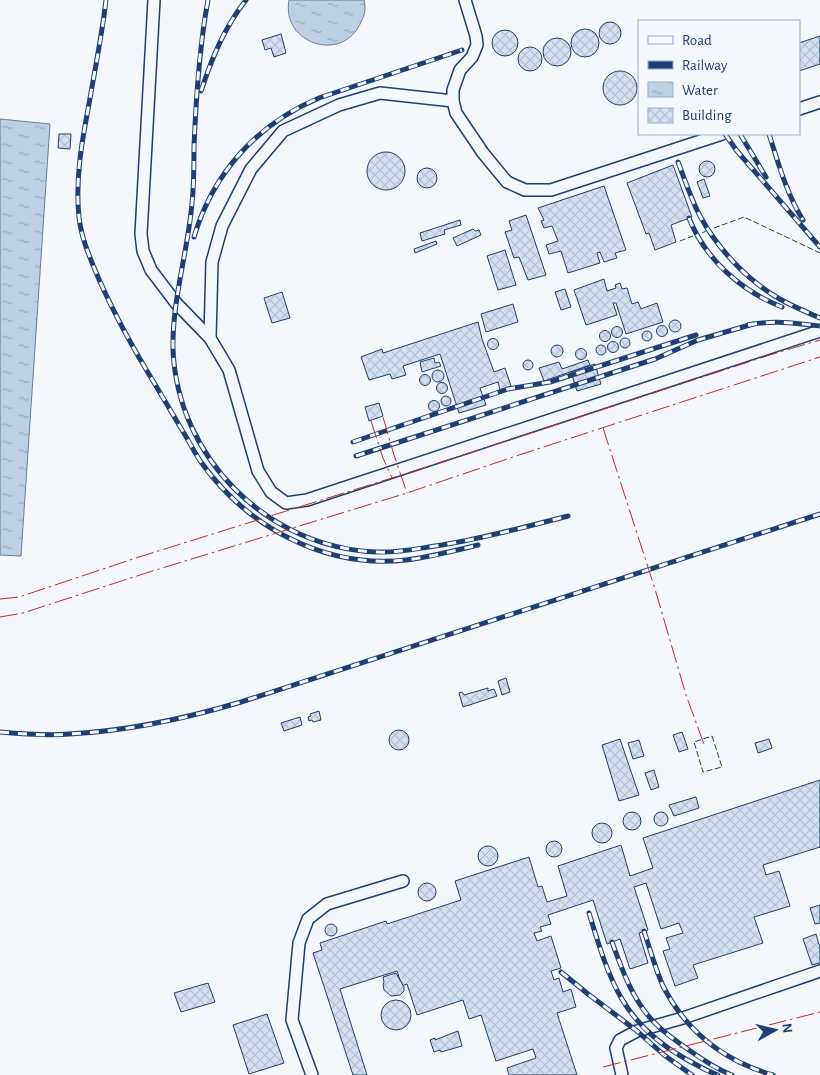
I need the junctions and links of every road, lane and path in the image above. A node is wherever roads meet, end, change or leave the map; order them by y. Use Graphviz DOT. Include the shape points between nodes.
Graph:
graph roads {
  1 [pos="154,0"];
  2 [pos="465,0"];
  3 [pos="453,101"];
  4 [pos="820,102"];
  5 [pos="800,109"];
  6 [pos="719,135"];
  7 [pos="820,331"];
  8 [pos="210,338"];
  9 [pos="403,881"];
  10 [pos="820,971"];
  11 [pos="312,1075"];
  12 [pos="622,1075"];
  1 -- 8 [label="street" via="141,234 143,251 151,270 176,303"];
  2 -- 3 [label="street" via="477,45 472,57 460,70"];
  3 -- 6 [label="street" via="456,113 483,153 507,182 525,190 551,190"];
  3 -- 8 [label="street" via="380,94 339,105 284,131 251,169 222,226 212,262"];
  4 -- 5 [label="street"];
  7 -- 8 [label="street" via="307,500 286,503 271,492 258,471 229,370"];
  9 -- 11 [label="street" via="327,904 308,918 299,943 292,1020"];
  10 -- 12 [label="street" via="637,1031 620,1040 616,1048"];
}
